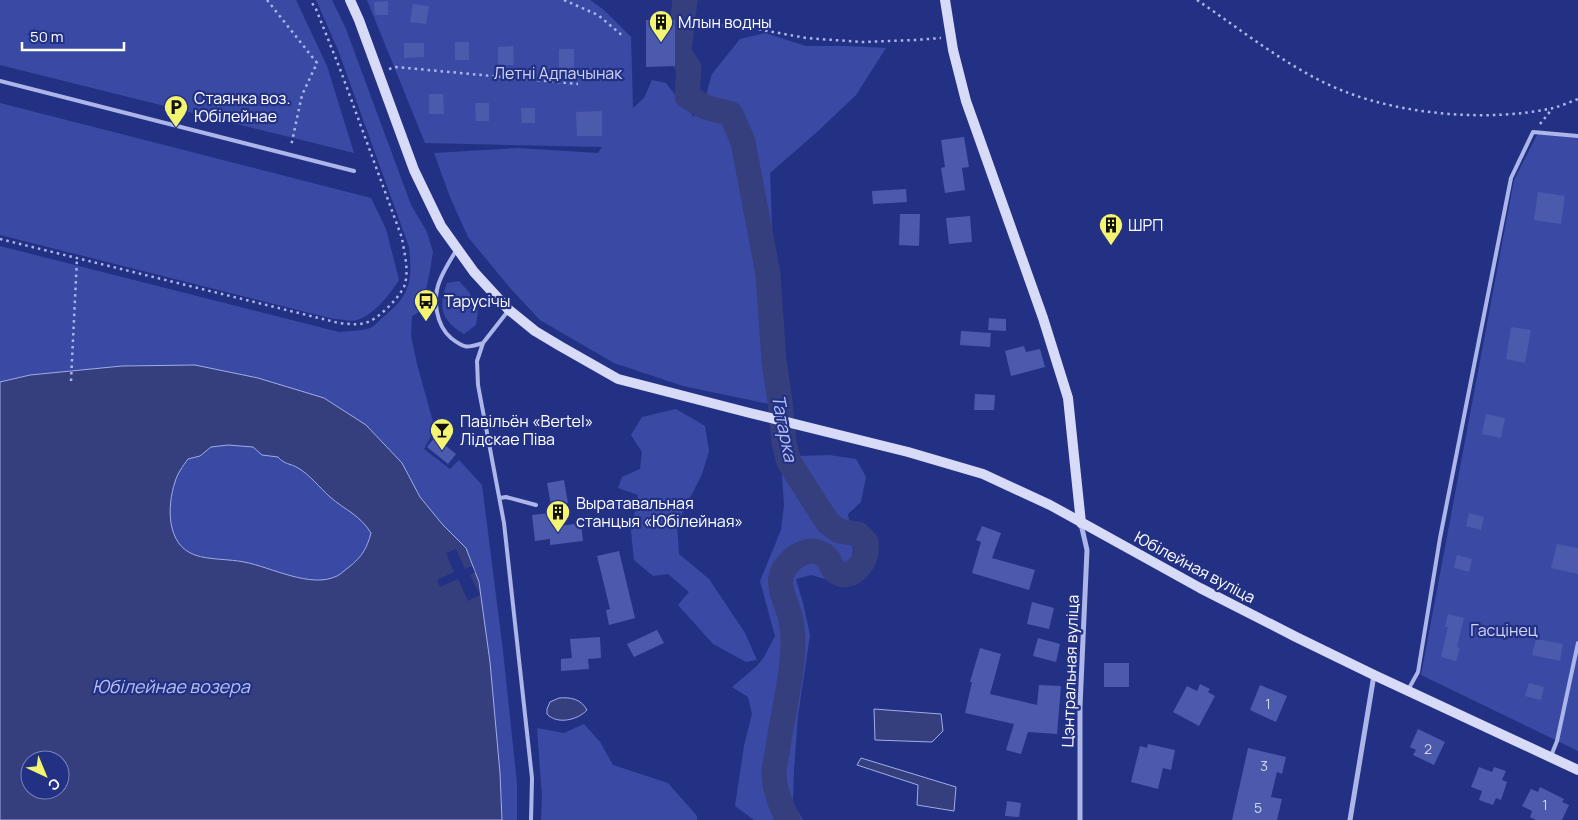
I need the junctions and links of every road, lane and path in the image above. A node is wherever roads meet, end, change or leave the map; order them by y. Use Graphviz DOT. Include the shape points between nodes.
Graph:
graph roads {
  1 [pos="267,0"];
  2 [pos="310,0"];
  3 [pos="350,0"];
  4 [pos="564,0"];
  5 [pos="945,0"];
  6 [pos="1198,0"];
  7 [pos="694,24"];
  8 [pos="951,36"];
  9 [pos="624,37"];
  10 [pos="378,73"];
  11 [pos="0,80"];
  12 [pos="578,84"];
  13 [pos="1578,98"];
  14 [pos="1553,108"];
  15 [pos="1532,132"];
  16 [pos="1578,136"];
  17 [pos="289,154"];
  18 [pos="354,171"];
  19 [pos="0,239"];
  20 [pos="457,249"];
  21 [pos="77,258"];
  22 [pos="509,310"];
  23 [pos="483,343"];
  24 [pos="71,381"];
  25 [pos="500,498"];
  26 [pos="536,505"];
  27 [pos="1081,523"];
  28 [pos="1578,643"];
  29 [pos="1374,675"];
  30 [pos="1408,690"];
  31 [pos="1551,756"];
  32 [pos="1578,770"];
  33 [pos="531,820"];
  34 [pos="1080,820"];
  35 [pos="1350,820"];
  1 -- 17 [label="path" via="317,63 302,95"];
  2 -- 21 [label="path" via="340,69 402,238 405,285 393,301 371,321 357,325 340,323"];
  3 -- 10 [label="street, Юбілейная вуліца"];
  4 -- 9 [label="path" via="598,15"];
  5 -- 8 [label="street"];
  6 -- 14 [label="path" via="1284,59 1345,92 1418,110 1468,114 1498,115"];
  7 -- 8 [label="path" via="746,26 806,38 862,42"];
  8 -- 27 [label="street" via="966,101 1068,398"];
  10 -- 12 [label="path" via="396,67"];
  10 -- 20 [label="street, Юбілейная вуліца" via="417,178 441,226"];
  11 -- 17 [label="lane"];
  13 -- 14 [label="path"];
  14 -- 15 [label="path"];
  15 -- 16 [label="lane"];
  15 -- 30 [label="lane" via="1511,178 1440,538 1418,672"];
  17 -- 18 [label="lane"];
  19 -- 21 [label="path"];
  20 -- 22 [label="street, Юбілейная вуліца"];
  20 -- 23 [label="lane" via="439,281 436,302 439,323 444,332 458,343 469,348"];
  21 -- 24 [label="path"];
  22 -- 23 [label="lane"];
  22 -- 27 [label="street, Юбілейная вуліца" via="535,331 618,378 983,474"];
  23 -- 25 [label="lane" via="477,361 478,385"];
  25 -- 26 [label="lane"];
  25 -- 33 [label="lane" via="532,778"];
  27 -- 29 [label="street, Юбілейная вуліца" via="1200,588"];
  27 -- 34 [label="street, Цэнтральная вуліца" via="1087,550 1080,706"];
  28 -- 31 [label="lane"];
  29 -- 30 [label="street, Юбілейная вуліца"];
  29 -- 35 [label="street"];
  30 -- 31 [label="street, Юбілейная вуліца"];
  31 -- 32 [label="street, Юбілейная вуліца"];
}
